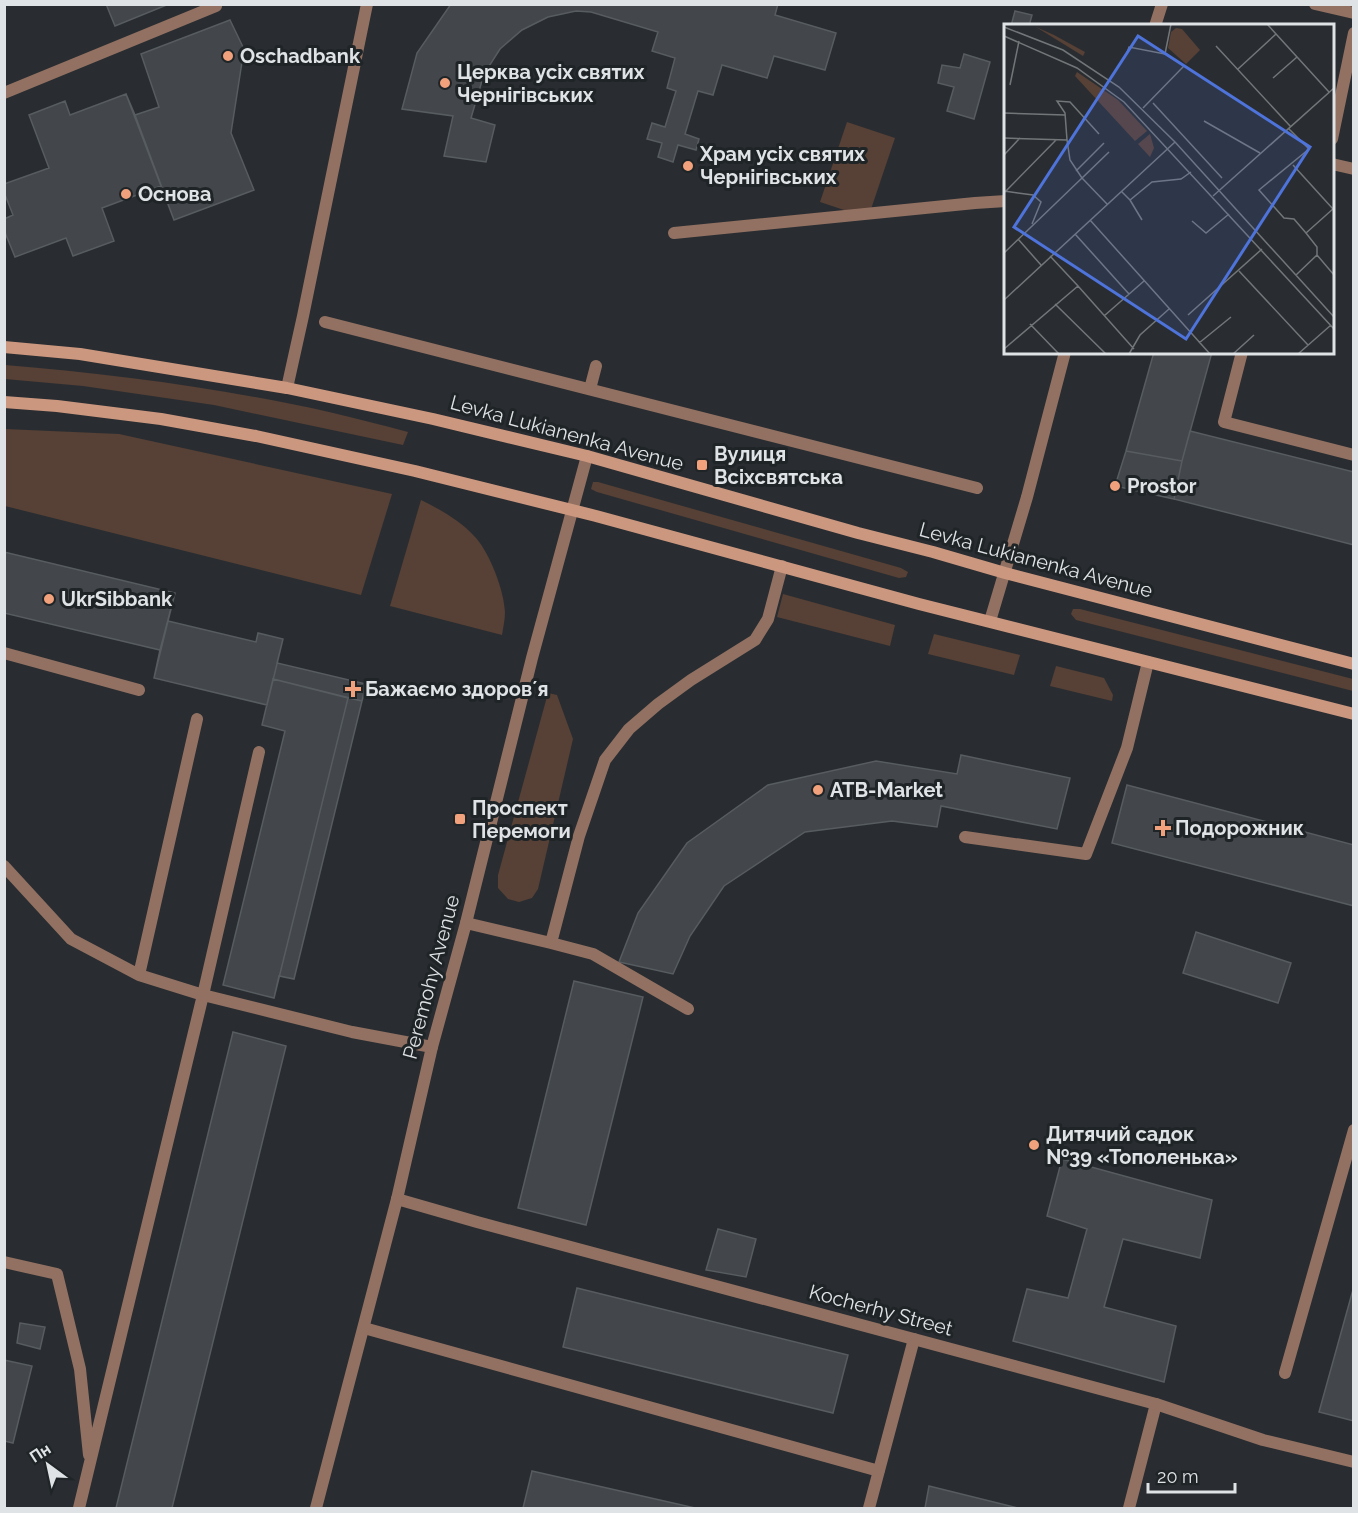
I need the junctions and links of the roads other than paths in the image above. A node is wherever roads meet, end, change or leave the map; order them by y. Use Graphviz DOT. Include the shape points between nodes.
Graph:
graph roads {
  1 [pos="367,4"];
  2 [pos="1161,4"];
  3 [pos="1315,4"];
  4 [pos="218,5"];
  5 [pos="1353,13"];
  6 [pos="1156,24"];
  7 [pos="1353,33"];
  8 [pos="4,93"];
  9 [pos="1334,129"];
  10 [pos="1334,164"];
  11 [pos="1353,169"];
  12 [pos="1004,201"];
  13 [pos="674,233"];
  14 [pos="324,322"];
  15 [pos="4,346"];
  16 [pos="1064,354"];
  17 [pos="1241,354"];
  18 [pos="596,366"];
  19 [pos="287,388"];
  20 [pos="590,389"];
  21 [pos="4,402"];
  22 [pos="1353,455"];
  23 [pos="587,456"];
  24 [pos="977,488"];
  25 [pos="573,510"];
  26 [pos="782,566"];
  27 [pos="1005,573"];
  28 [pos="990,621"];
  29 [pos="4,653"];
  30 [pos="1148,662"];
  31 [pos="1353,664"];
  32 [pos="138,690"];
  33 [pos="1353,714"];
  34 [pos="197,719"];
  35 [pos="259,752"];
  36 [pos="965,837"];
  37 [pos="4,866"];
  38 [pos="466,923"];
  39 [pos="551,943"];
  40 [pos="139,975"];
  41 [pos="203,995"];
  42 [pos="688,1009"];
  43 [pos="432,1047"];
  44 [pos="1353,1130"];
  45 [pos="397,1199"];
  46 [pos="4,1262"];
  47 [pos="364,1328"];
  48 [pos="914,1340"];
  49 [pos="1285,1373"];
  50 [pos="1156,1404"];
  51 [pos="1353,1462"];
  52 [pos="90,1465"];
  53 [pos="879,1471"];
  54 [pos="79,1509"];
  55 [pos="316,1509"];
  56 [pos="869,1509"];
  57 [pos="1129,1509"];
  1 -- 19 [label="street"];
  2 -- 6 [label="street"];
  3 -- 5 [label="street"];
  4 -- 8 [label="street"];
  7 -- 9 [label="street"];
  10 -- 11 [label="street"];
  12 -- 13 [label="street"];
  14 -- 20 [label="street"];
  15 -- 19 [label="main road, Levka Lukianenka Avenue" via="80,354"];
  16 -- 27 [label="street"];
  17 -- 22 [label="street" via="1224,422"];
  18 -- 20 [label="street"];
  19 -- 23 [label="main road, Levka Lukianenka Avenue" via="433,418"];
  20 -- 24 [label="street"];
  21 -- 25 [label="main road" via="161,419 256,436"];
  23 -- 25 [label="street, Peremohy Avenue"];
  23 -- 27 [label="main road, Levka Lukianenka Avenue"];
  25 -- 26 [label="main road"];
  25 -- 38 [label="street, Peremohy Avenue"];
  26 -- 28 [label="main road"];
  26 -- 39 [label="street" via="768,619 755,640 658,704 629,729 605,760 579,836"];
  27 -- 28 [label="street"];
  27 -- 31 [label="main road, Levka Lukianenka Avenue"];
  28 -- 30 [label="main road"];
  29 -- 32 [label="street"];
  30 -- 33 [label="main road"];
  30 -- 36 [label="street" via="1127,748 1086,854"];
  34 -- 40 [label="street"];
  35 -- 41 [label="street"];
  37 -- 40 [label="street" via="72,939"];
  38 -- 39 [label="street"];
  38 -- 43 [label="street, Peremohy Avenue"];
  39 -- 42 [label="street" via="593,954"];
  40 -- 41 [label="street"];
  41 -- 43 [label="street" via="352,1032"];
  41 -- 52 [label="street"];
  43 -- 45 [label="street, Peremohy Avenue"];
  44 -- 49 [label="street"];
  45 -- 47 [label="street, Peremohy Avenue"];
  45 -- 48 [label="street, Kocherhy Street"];
  46 -- 52 [label="street" via="57,1274 80,1369"];
  47 -- 53 [label="street"];
  47 -- 55 [label="street, Peremohy Avenue"];
  48 -- 50 [label="street, Kocherhy Street"];
  48 -- 53 [label="street"];
  50 -- 51 [label="street, Kocherhy Street" via="1263,1440"];
  50 -- 57 [label="street"];
  52 -- 54 [label="street"];
  53 -- 56 [label="street"];
}
